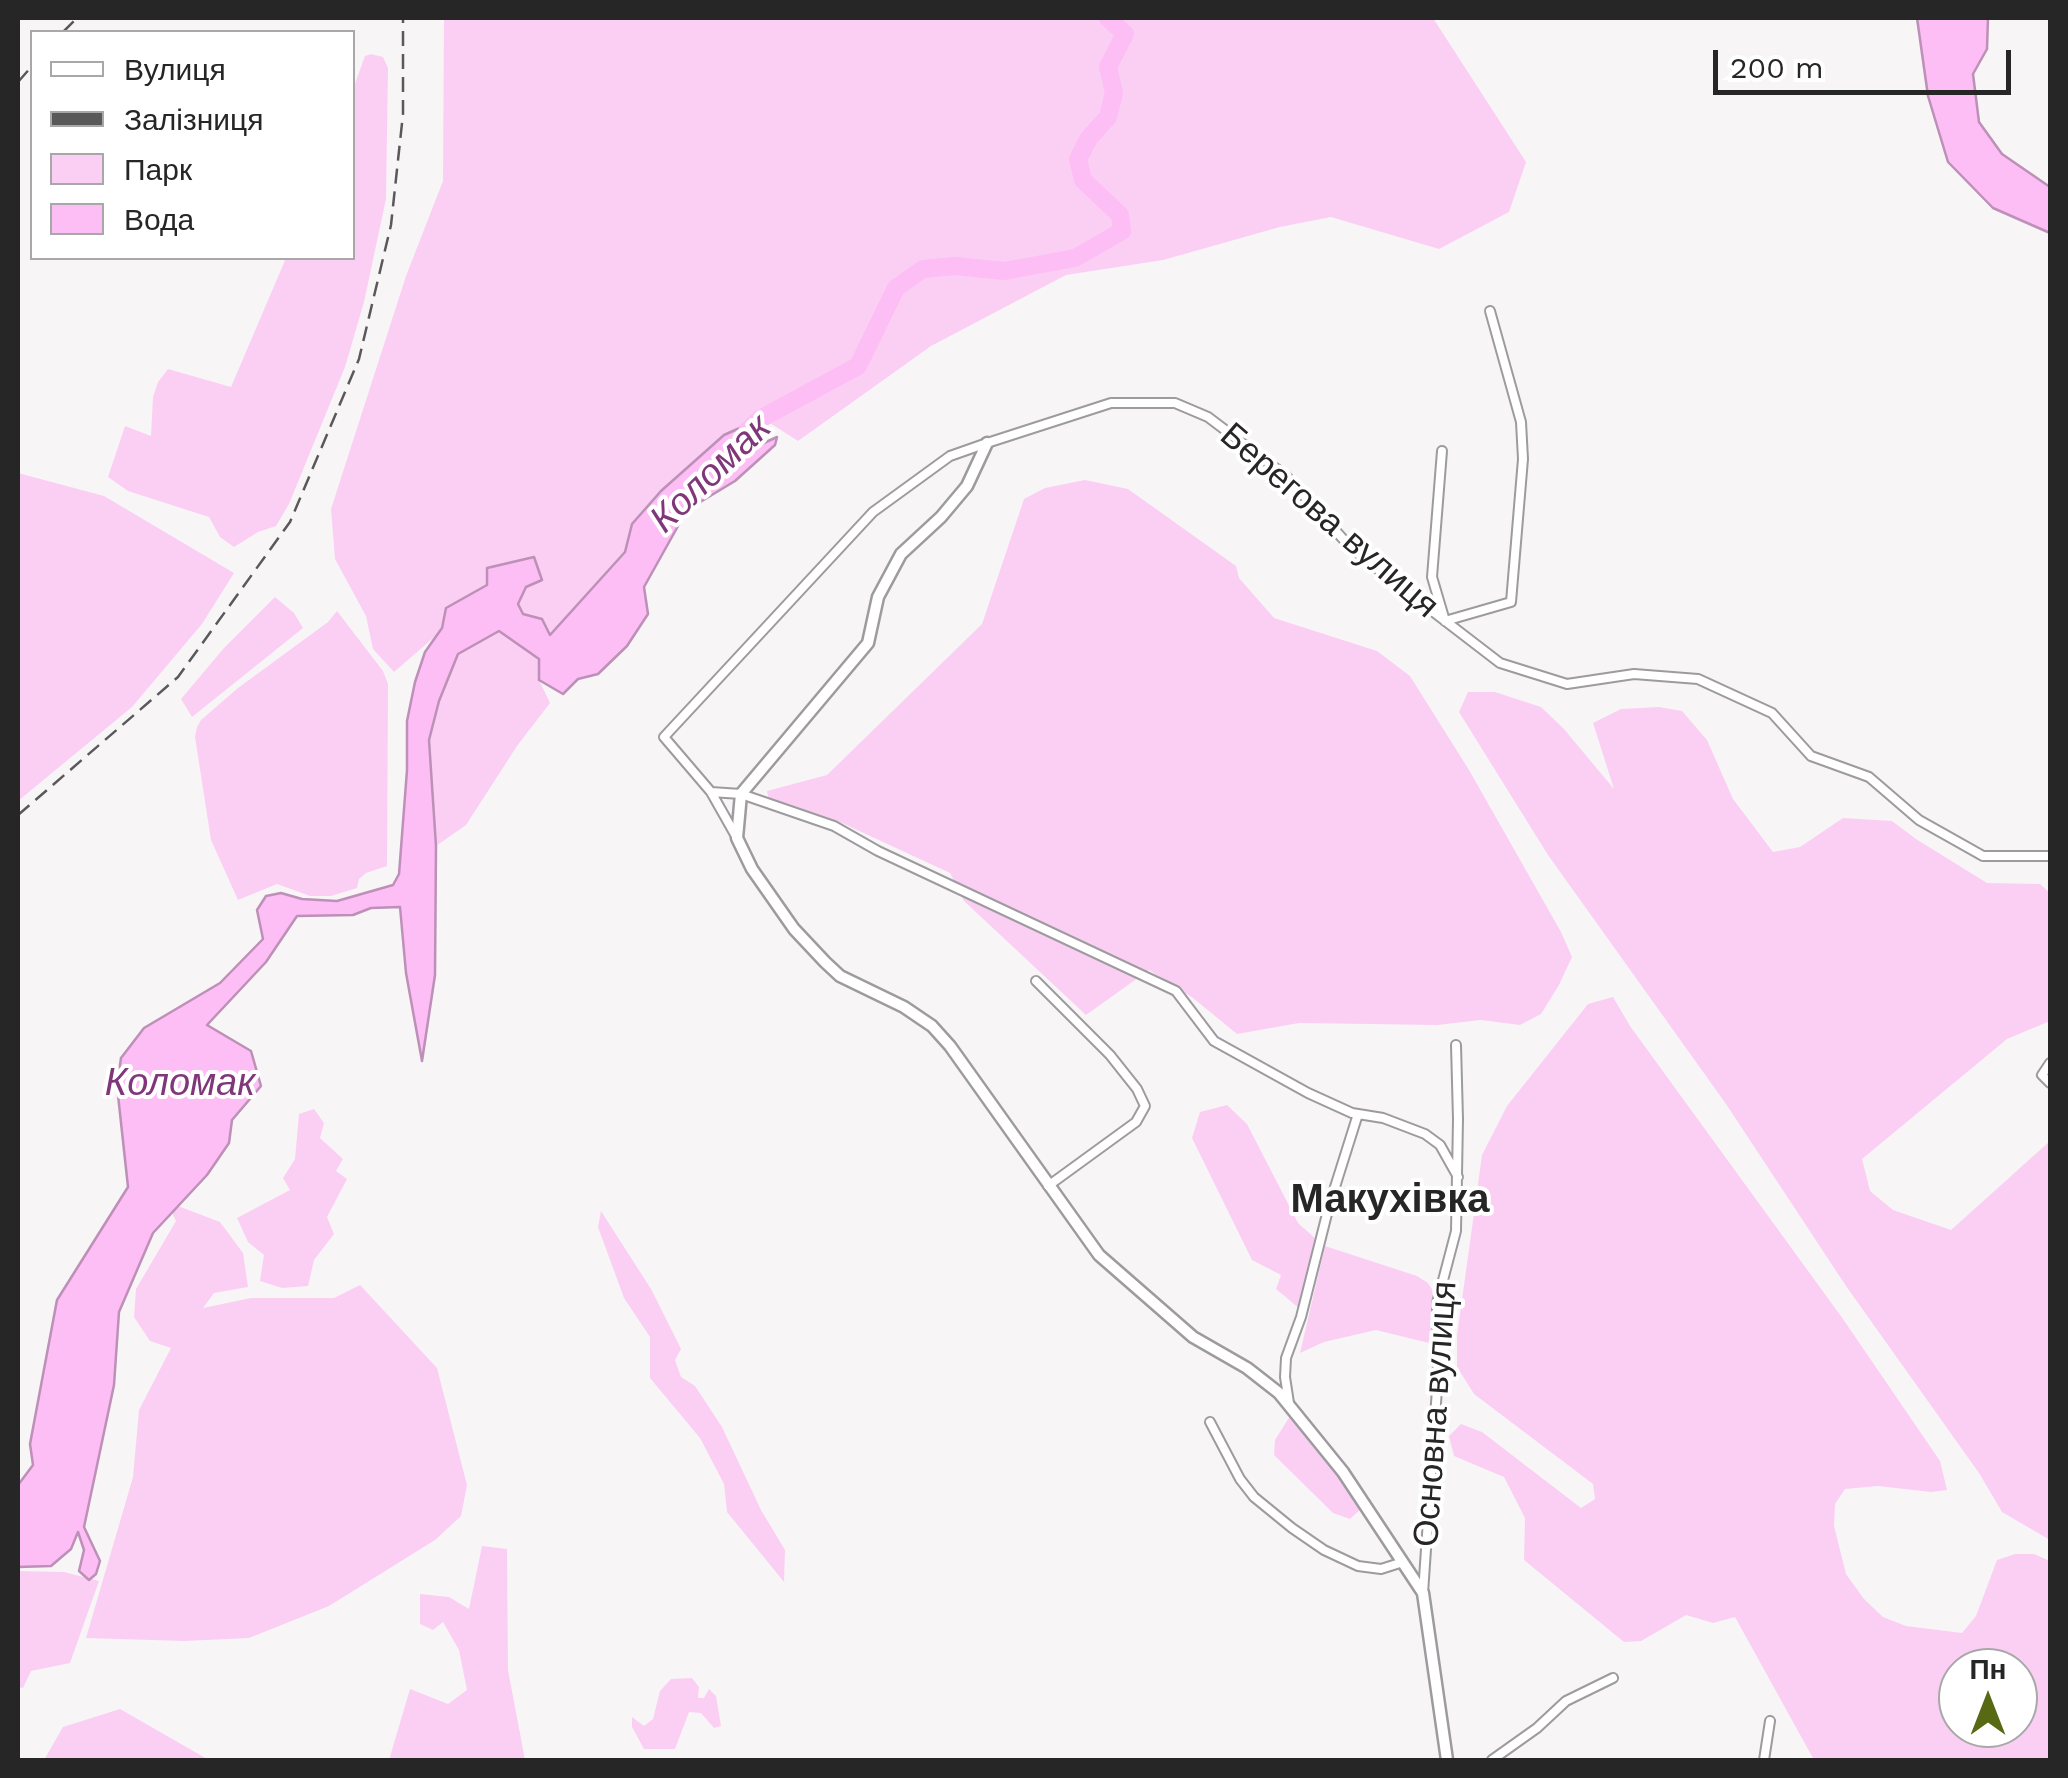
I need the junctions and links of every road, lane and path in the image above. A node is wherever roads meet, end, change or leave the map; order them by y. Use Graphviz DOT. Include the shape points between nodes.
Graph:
graph roads {
  1 [pos="1490,311"];
  2 [pos="987,443"];
  3 [pos="1442,451"];
  4 [pos="1445,620"];
  5 [pos="711,792"];
  6 [pos="741,794"];
  7 [pos="737,838"];
  8 [pos="2050,856"];
  9 [pos="1036,980"];
  10 [pos="1456,1046"];
  11 [pos="2050,1063"];
  12 [pos="2050,1083"];
  13 [pos="1358,1114"];
  14 [pos="1458,1177"];
  15 [pos="1048,1187"];
  16 [pos="1289,1402"];
  17 [pos="1210,1422"];
  18 [pos="1404,1562"];
  19 [pos="1424,1592"];
  20 [pos="1613,1678"];
  21 [pos="1770,1721"];
  22 [pos="1447,1760"];
  23 [pos="1492,1760"];
  24 [pos="1764,1760"];
  1 -- 4 [label="street" via="1521,422 1524,459 1511,602"];
  2 -- 4 [label="street, Берегова вулиця" via="1111,403 1175,402 1208,417 1286,476 1353,550"];
  2 -- 5 [label="street, Берегова вулиця" via="950,456 873,512 664,737"];
  2 -- 6 [label="street" via="967,486 901,554 878,597 868,644"];
  3 -- 4 [label="street" via="1432,577"];
  4 -- 8 [label="street, Берегова вулиця" via="1500,663 1568,684 1634,674 1698,680 1772,713 1811,756 1869,777 1920,820 1983,856"];
  5 -- 6 [label="street"];
  5 -- 7 [label="street"];
  6 -- 7 [label="street"];
  6 -- 13 [label="street" via="834,826 1176,991 1214,1041"];
  7 -- 15 [label="street" via="752,869 825,962 904,1006 941,1036"];
  9 -- 15 [label="street" via="1110,1055 1145,1106 1136,1122"];
  10 -- 14 [label="street, Основна вулиця"];
  11 -- 12 [label="street" via="2042,1076"];
  13 -- 14 [label="street" via="1425,1134 1440,1145"];
  13 -- 16 [label="street" via="1286,1358"];
  14 -- 19 [label="street, Основна вулиця" via="1456,1232 1437,1303"];
  15 -- 16 [label="street" via="1099,1255 1194,1337"];
  16 -- 18 [label="street"];
  17 -- 18 [label="street" via="1240,1479 1292,1528 1358,1566"];
  18 -- 19 [label="street"];
  19 -- 22 [label="street"];
  20 -- 23 [label="street" via="1566,1701"];
  21 -- 24 [label="street"];
}
